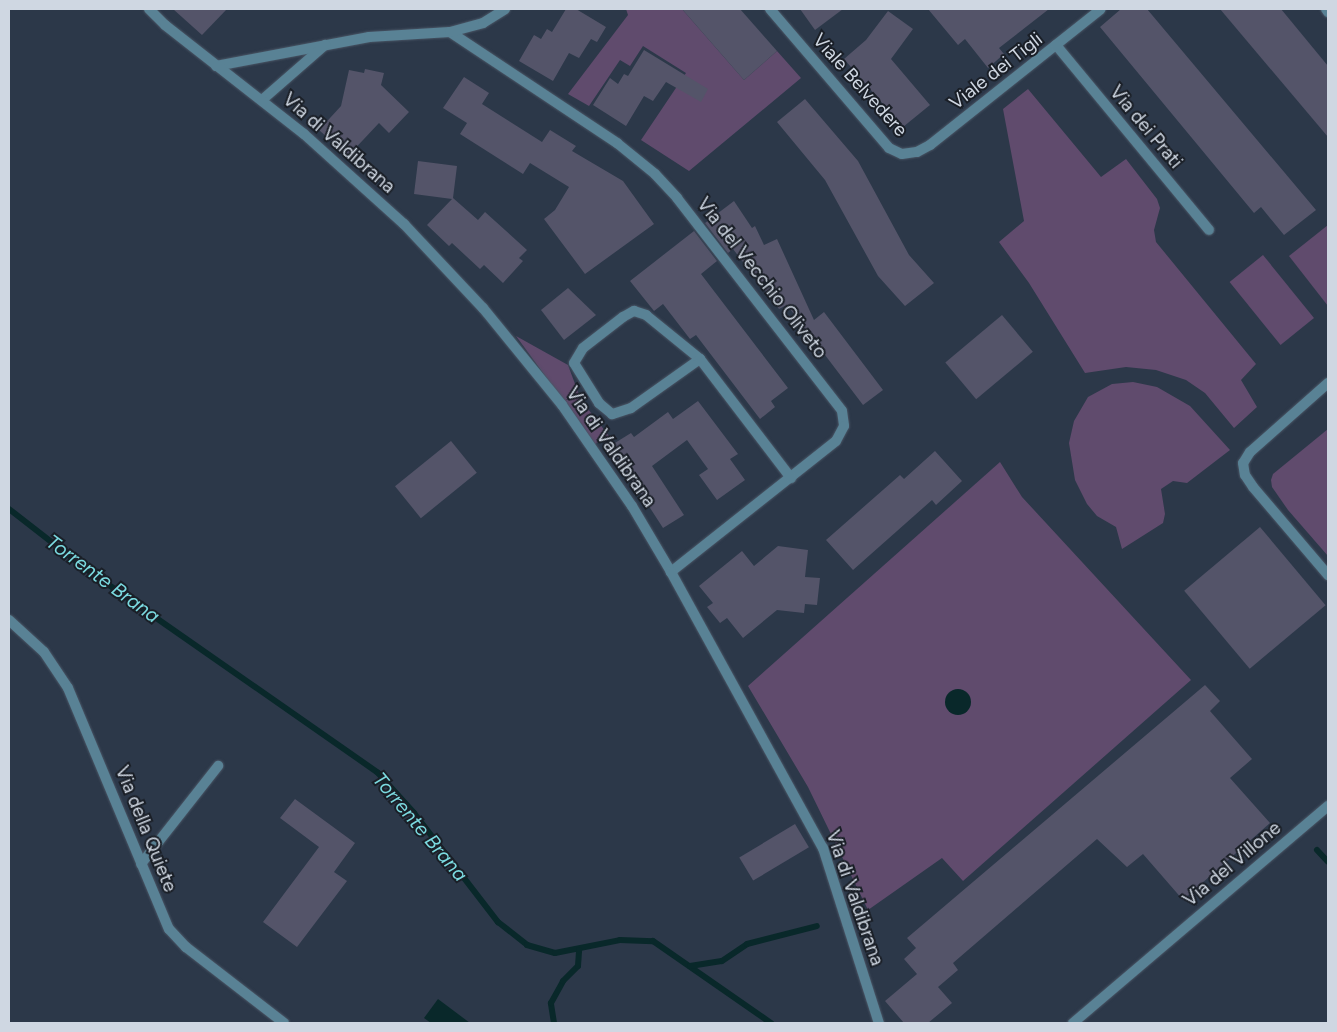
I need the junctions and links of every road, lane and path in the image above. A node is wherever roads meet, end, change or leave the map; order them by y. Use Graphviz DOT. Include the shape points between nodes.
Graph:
graph roads {
  1 [pos="149,9"];
  2 [pos="504,9"];
  3 [pos="770,9"];
  4 [pos="1101,9"];
  5 [pos="450,32"];
  6 [pos="325,44"];
  7 [pos="1056,45"];
  8 [pos="216,66"];
  9 [pos="262,100"];
  10 [pos="909,154"];
  11 [pos="1210,230"];
  12 [pos="700,359"];
  13 [pos="1328,382"];
  14 [pos="791,478"];
  15 [pos="671,572"];
  16 [pos="1328,575"];
  17 [pos="9,620"];
  18 [pos="218,766"];
  19 [pos="1328,806"];
  20 [pos="141,864"];
  21 [pos="284,1023"];
  22 [pos="879,1023"];
  23 [pos="1073,1023"];
  1 -- 8 [label="street, Via di Valdibrana"];
  2 -- 5 [label="street" via="482,23"];
  3 -- 10 [label="street, Viale Belvedere" via="889,148"];
  4 -- 7 [label="street, Viale dei Tigli"];
  5 -- 6 [label="street"];
  5 -- 14 [label="street, Via del Vecchio Oliveto" via="617,142 655,174 838,404 845,419 842,435"];
  6 -- 8 [label="street"];
  6 -- 9 [label="street"];
  7 -- 10 [label="street, Viale dei Tigli" via="930,145"];
  7 -- 11 [label="street, Via dei Prati"];
  8 -- 9 [label="street, Via di Valdibrana"];
  9 -- 15 [label="street, Via di Valdibrana" via="404,224 471,295 562,405 632,506"];
  12 -- 12 [label="street" via="651,319 634,311 582,348 574,363 599,403 612,414 631,408"];
  12 -- 14 [label="street"];
  13 -- 16 [label="street" via="1250,452 1243,463 1245,475 1253,487"];
  14 -- 15 [label="street, Via del Vecchio Oliveto"];
  15 -- 22 [label="street, Via di Valdibrana" via="823,848"];
  17 -- 20 [label="street, Via della Quiete" via="44,652 68,688"];
  18 -- 20 [label="street"];
  19 -- 23 [label="street, Via del Villone"];
  20 -- 21 [label="street, Via della Quiete" via="174,936"];
}
